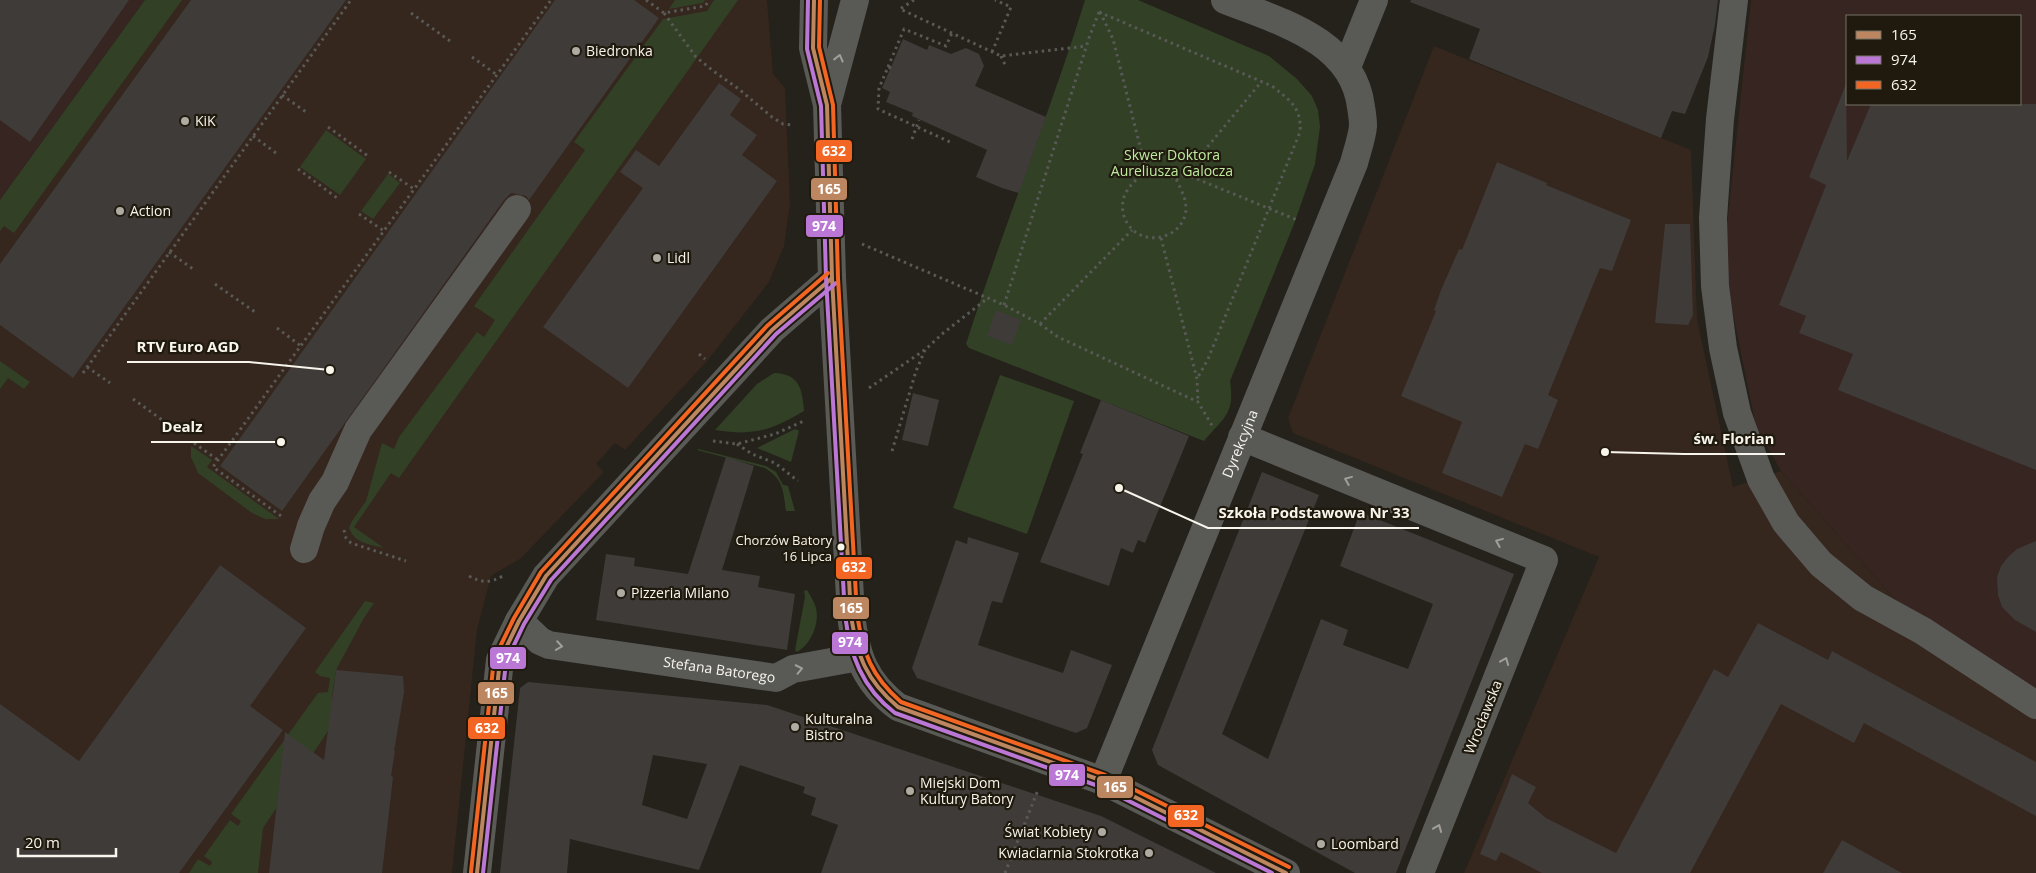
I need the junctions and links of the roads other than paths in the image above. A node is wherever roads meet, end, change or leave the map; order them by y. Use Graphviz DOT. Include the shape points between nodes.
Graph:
graph roads {
  1 [pos="814,0"];
  2 [pos="855,0"];
  3 [pos="1224,0"];
  4 [pos="1374,0"];
  5 [pos="1734,0"];
  6 [pos="1347,67"];
  7 [pos="827,105"];
  8 [pos="516,209"];
  9 [pos="832,278"];
  10 [pos="1242,437"];
  11 [pos="304,549"];
  12 [pos="519,622"];
  13 [pos="859,657"];
  14 [pos="2036,705"];
  15 [pos="1103,781"];
  16 [pos="477,873"];
  17 [pos="1286,873"];
  18 [pos="1420,873"];
  1 -- 7 [label="street" via="813,48"];
  7 -- 2 [label="street, one-way"];
  3 -- 6 [label="street" via="1299,29 1327,47"];
  4 -- 6 [label="street"];
  5 -- 14 [label="street" via="1720,119 1713,218 1715,286 1737,413 1761,479 1786,523 1821,564 1863,598 1923,630"];
  6 -- 10 [label="street, Dyrekcyjna" via="1359,93 1363,125 1354,163"];
  7 -- 9 [label="street"];
  8 -- 11 [label="street" via="358,430 335,482 322,501"];
  9 -- 12 [label="street" via="772,330 552,569"];
  9 -- 13 [label="street" via="851,614"];
  10 -- 15 [label="street, Dyrekcyjna"];
  18 -- 10 [label="street, Wrocławska, one-way" via="1544,560"];
  12 -- 13 [label="street, Stefana Batorego, one-way" via="549,645 776,678 793,669"];
  12 -- 16 [label="street" via="500,660"];
  13 -- 15 [label="street" via="875,686 898,707"];
  15 -- 17 [label="street"];
}
